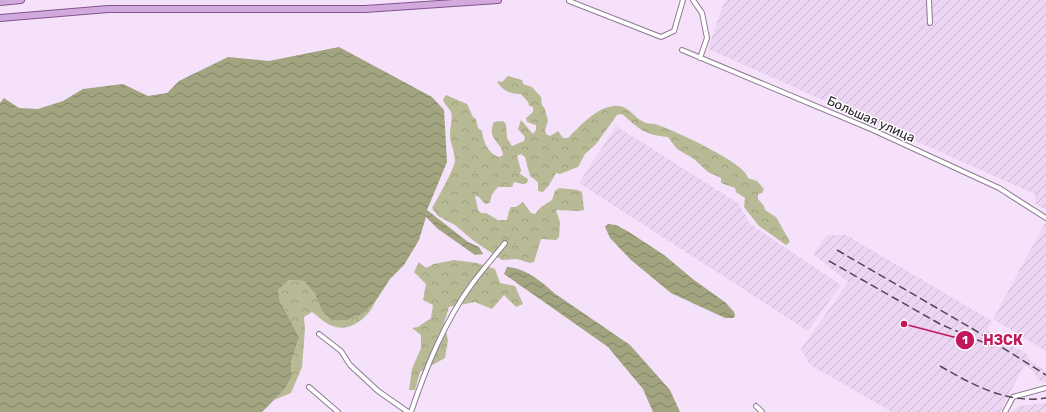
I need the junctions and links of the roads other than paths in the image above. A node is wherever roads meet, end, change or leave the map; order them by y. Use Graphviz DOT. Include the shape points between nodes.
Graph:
graph roads {
  1 [pos="21,0"];
  2 [pos="498,0"];
  3 [pos="683,0"];
  4 [pos="693,0"];
  5 [pos="929,0"];
  6 [pos="569,1"];
  7 [pos="0,2"];
  8 [pos="0,18"];
  9 [pos="930,22"];
  10 [pos="682,50"];
  11 [pos="700,58"];
  12 [pos="1046,218"];
  13 [pos="505,243"];
  14 [pos="319,334"];
  15 [pos="309,387"];
  16 [pos="1046,388"];
  17 [pos="756,406"];
  18 [pos="338,412"];
  19 [pos="409,412"];
  20 [pos="762,412"];
  21 [pos="1005,412"];
  1 -- 7 [label="main road"];
  2 -- 8 [label="main road" via="365,9 108,9"];
  3 -- 6 [label="street" via="674,31 661,37"];
  4 -- 11 [label="street" via="702,13 707,38"];
  5 -- 9 [label="street"];
  10 -- 11 [label="street, Большая улица"];
  11 -- 12 [label="street, Большая улица" via="873,130 999,188"];
  13 -- 19 [label="street" via="471,285 442,334"];
  14 -- 19 [label="street" via="341,351 350,365 378,391"];
  15 -- 18 [label="street"];
  16 -- 21 [label="street" via="1013,398"];
  17 -- 20 [label="street"];
}
